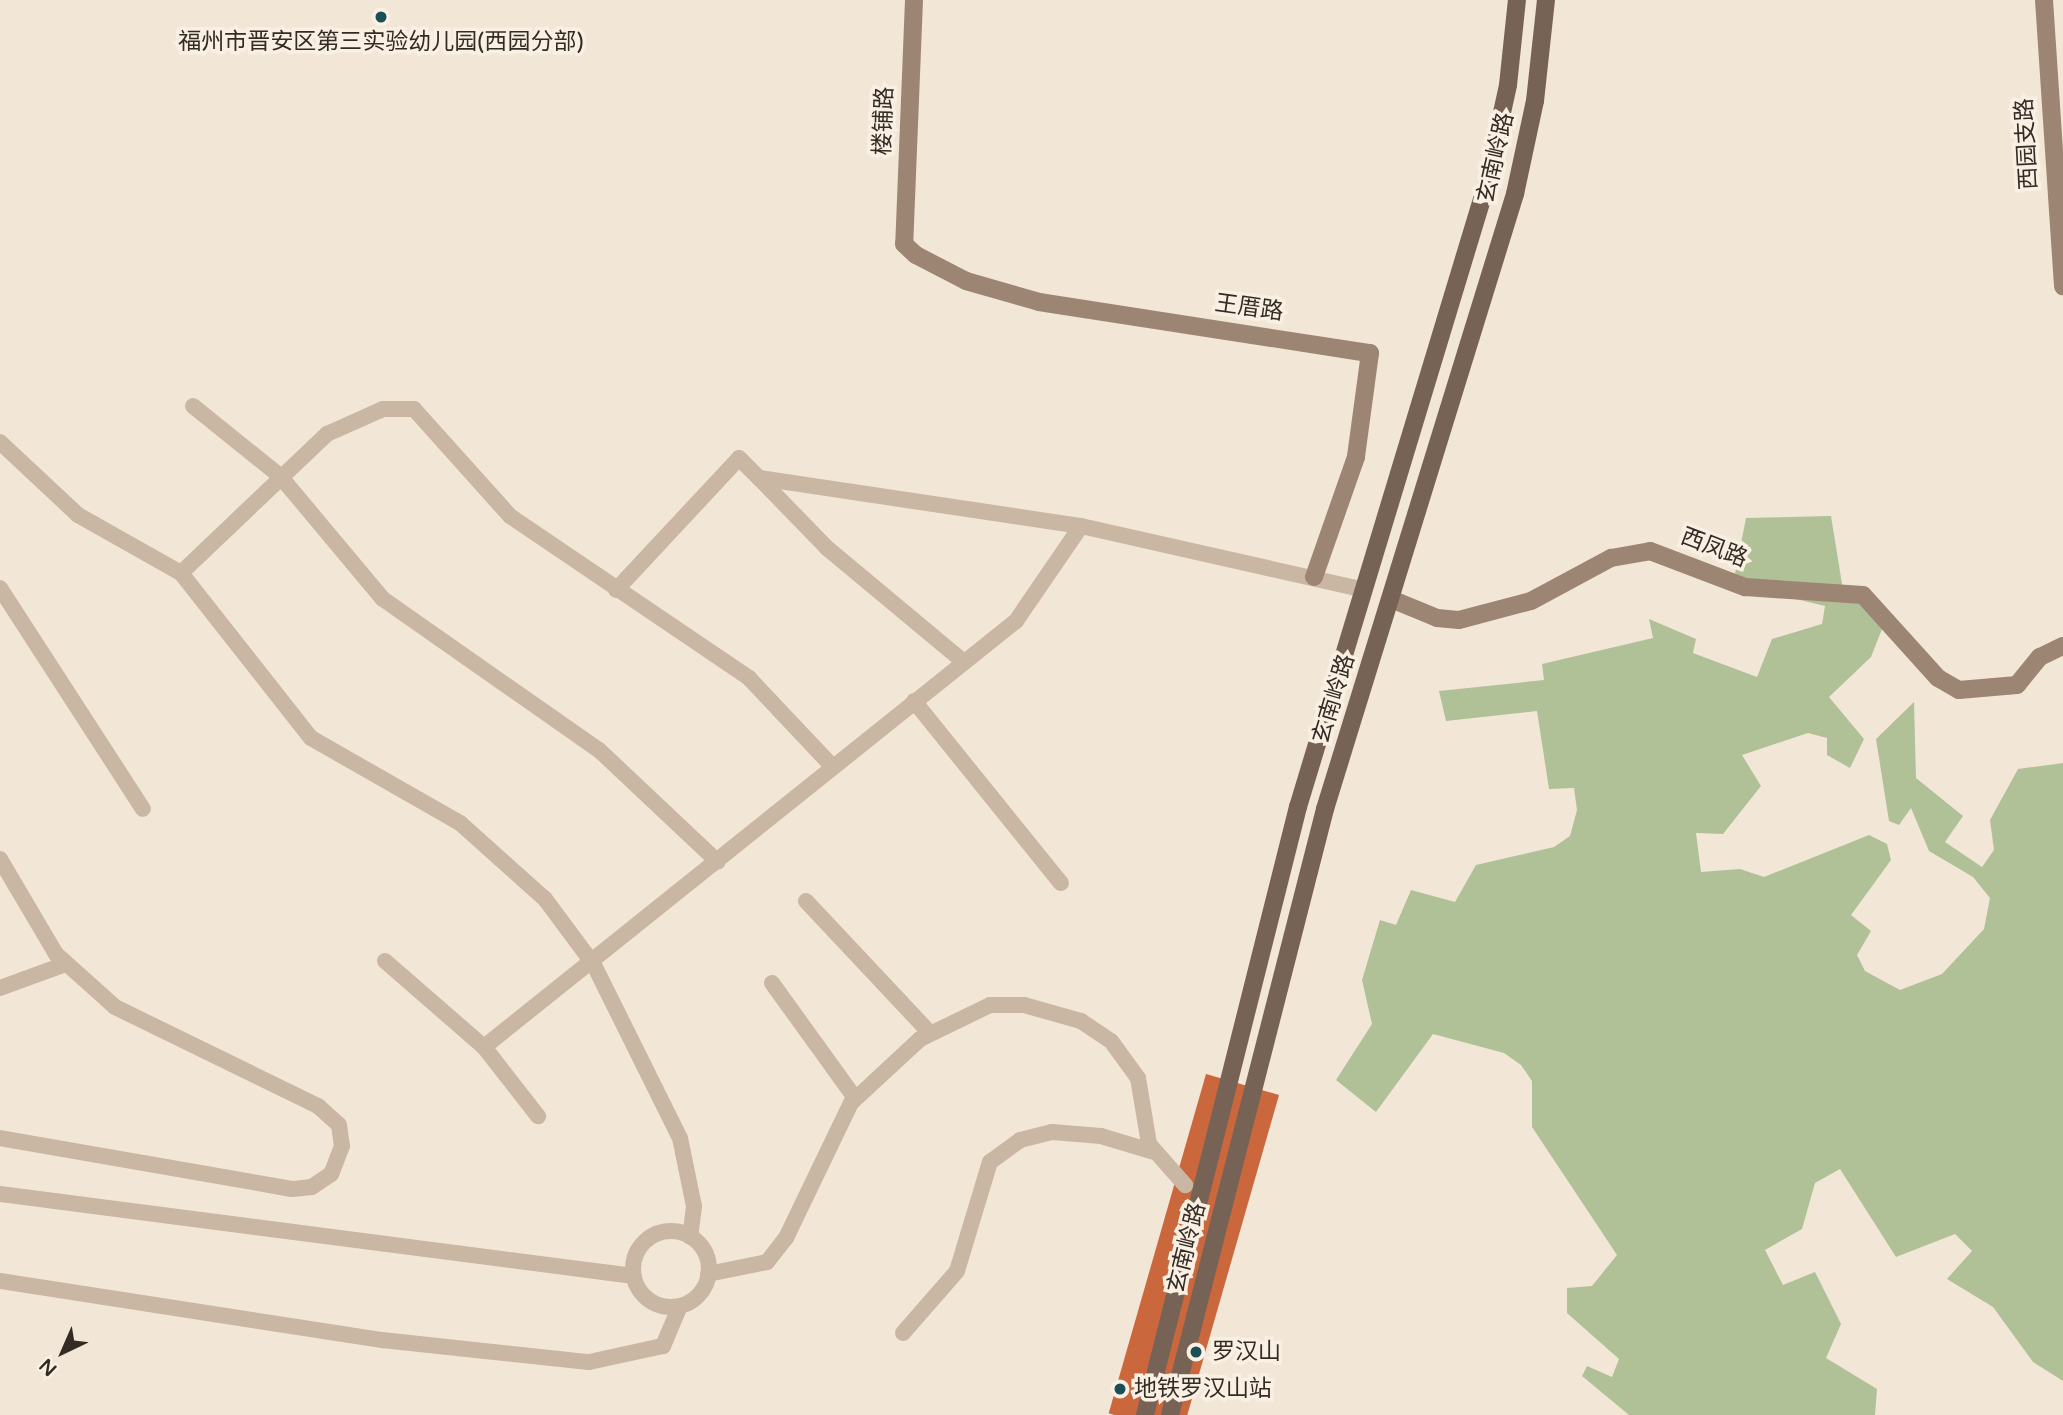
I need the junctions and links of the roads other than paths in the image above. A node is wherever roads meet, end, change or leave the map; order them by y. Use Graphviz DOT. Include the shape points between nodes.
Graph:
graph roads {
  1 [pos="914,0"];
  2 [pos="1517,0"];
  3 [pos="1546,0"];
  4 [pos="2044,0"];
  5 [pos="904,244"];
  6 [pos="2063,286"];
  7 [pos="193,406"];
  8 [pos="0,442"];
  9 [pos="281,476"];
  10 [pos="759,478"];
  11 [pos="1081,526"];
  12 [pos="181,573"];
  13 [pos="1314,577"];
  14 [pos="0,588"];
  15 [pos="616,590"];
  16 [pos="1364,590"];
  17 [pos="1391,599"];
  18 [pos="2063,646"];
  19 [pos="964,662"];
  20 [pos="914,701"];
  21 [pos="833,766"];
  22 [pos="143,809"];
  23 [pos="0,859"];
  24 [pos="718,862"];
  25 [pos="1061,883"];
  26 [pos="806,901"];
  27 [pos="385,961"];
  28 [pos="66,964"];
  29 [pos="594,965"];
  30 [pos="772,983"];
  31 [pos="0,988"];
  32 [pos="930,1033"];
  33 [pos="484,1047"];
  34 [pos="855,1098"];
  35 [pos="538,1116"];
  36 [pos="0,1138"];
  37 [pos="1154,1152"];
  38 [pos="1185,1185"];
  39 [pos="0,1194"];
  40 [pos="690,1237"];
  41 [pos="708,1273"];
  42 [pos="634,1276"];
  43 [pos="0,1281"];
  44 [pos="680,1306"];
  45 [pos="903,1333"];
  46 [pos="1145,1415"];
  47 [pos="1170,1415"];
  1 -- 5 [label="street, 楼铺路"];
  2 -- 16 [label="main road, 玄南岭路" via="1499,132"];
  3 -- 17 [label="main road, 玄南岭路" via="1528,138"];
  4 -- 6 [label="street, 西园支路"];
  5 -- 13 [label="street, 王厝路" via="950,274 1040,302 1370,353 1356,457"];
  7 -- 9 [label="street"];
  8 -- 12 [label="street" via="86,520"];
  9 -- 12 [label="street"];
  9 -- 15 [label="street" via="341,426 383,409 415,410 510,516"];
  9 -- 24 [label="street" via="383,599 590,743"];
  10 -- 11 [label="street"];
  10 -- 15 [label="street" via="739,458"];
  10 -- 19 [label="street" via="827,548"];
  11 -- 13 [label="street"];
  11 -- 19 [label="street" via="1029,608"];
  12 -- 29 [label="street" via="310,738 493,848 551,906"];
  13 -- 16 [label="street"];
  14 -- 22 [label="street"];
  15 -- 21 [label="street" via="761,687"];
  16 -- 46 [label="main road, 玄南岭路" via="1248,988"];
  17 -- 18 [label="street, 西凤路" via="1437,618 1459,620 1531,601 1611,558 1650,551 1745,587 1863,595 1938,678 1959,690 2017,685 2040,657"];
  17 -- 47 [label="main road, 玄南岭路" via="1305,883"];
  19 -- 20 [label="street"];
  20 -- 21 [label="street"];
  20 -- 25 [label="street"];
  21 -- 24 [label="street"];
  23 -- 28 [label="street"];
  24 -- 29 [label="street"];
  26 -- 32 [label="street"];
  27 -- 33 [label="street"];
  28 -- 31 [label="street"];
  28 -- 36 [label="street" via="153,1030 318,1106 339,1125 342,1146 331,1174 312,1186 292,1189"];
  29 -- 33 [label="street"];
  29 -- 40 [label="street" via="680,1138 694,1206"];
  30 -- 34 [label="street"];
  32 -- 34 [label="street"];
  32 -- 37 [label="street" via="990,1005 1024,1004 1081,1021 1111,1041 1138,1078"];
  33 -- 35 [label="street"];
  34 -- 41 [label="street" via="786,1238 767,1262"];
  37 -- 38 [label="street"];
  37 -- 45 [label="street" via="1101,1136 1052,1132 1020,1140 990,1161 957,1271"];
  39 -- 42 [label="street"];
  40 -- 41 [label="street" via="704,1250"];
  40 -- 42 [label="street" via="665,1231 649,1237 638,1247"];
  41 -- 44 [label="street" via="697,1297"];
  42 -- 44 [label="street" via="656,1304"];
  43 -- 44 [label="street" via="382,1340 589,1362 663,1346 674,1333"];
}
